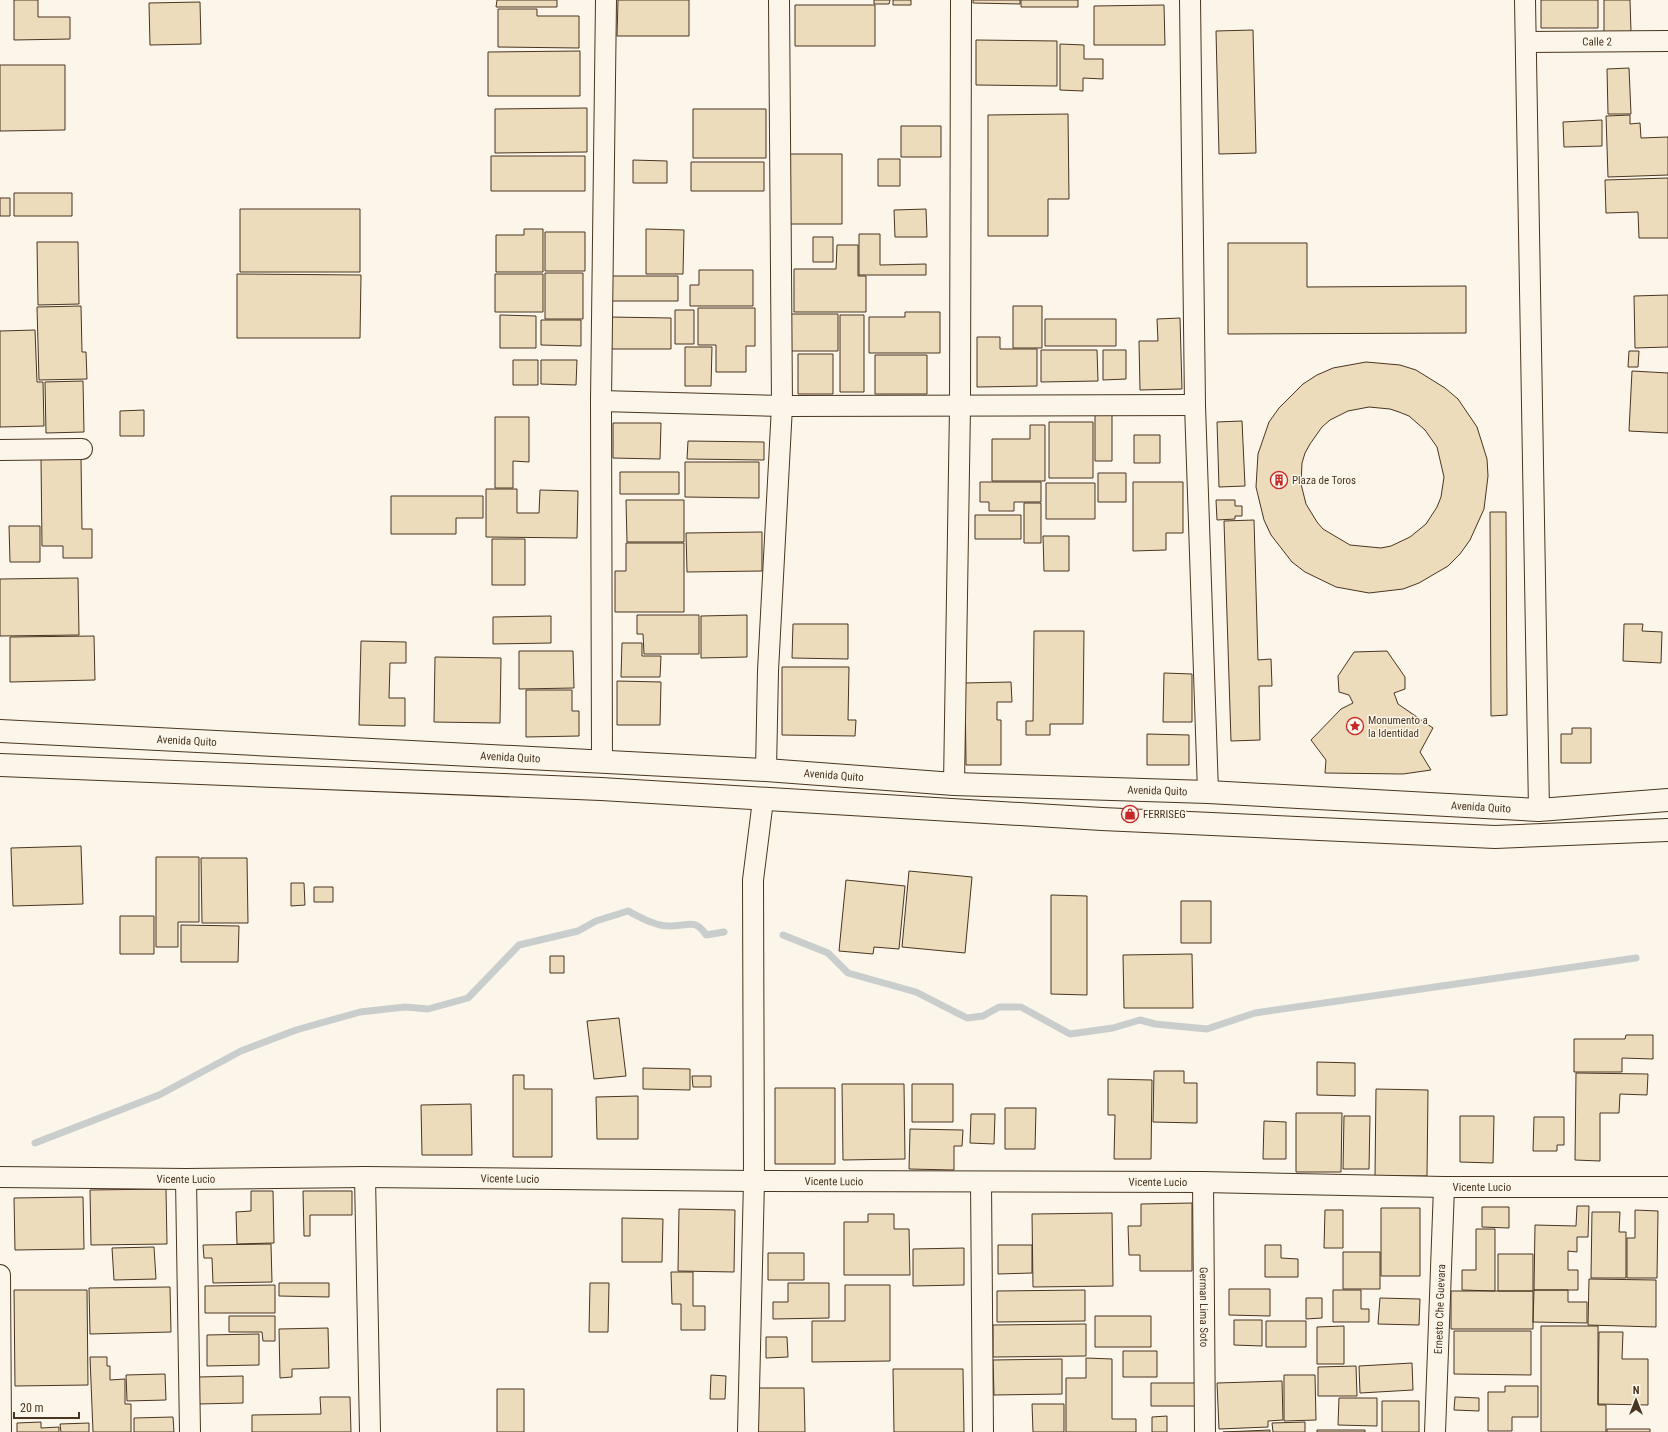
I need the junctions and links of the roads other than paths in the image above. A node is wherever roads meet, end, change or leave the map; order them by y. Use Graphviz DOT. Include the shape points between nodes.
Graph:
graph roads {
  1 [pos="606,0"];
  2 [pos="779,0"];
  3 [pos="961,0"];
  4 [pos="1190,0"];
  5 [pos="1525,0"];
  6 [pos="1668,41"];
  7 [pos="1526,42"];
  8 [pos="601,400"];
  9 [pos="1195,405"];
  10 [pos="782,406"];
  11 [pos="960,407"];
  12 [pos="82,449"];
  13 [pos="0,450"];
  14 [pos="0,731"];
  15 [pos="602,761"];
  16 [pos="0,765"];
  17 [pos="766,770"];
  18 [pos="954,784"];
  19 [pos="1208,792"];
  20 [pos="763,800"];
  21 [pos="1668,800"];
  22 [pos="1539,810"];
  23 [pos="1668,830"];
  24 [pos="0,1177"];
  25 [pos="365,1177"];
  26 [pos="186,1179"];
  27 [pos="754,1181"];
  28 [pos="981,1182"];
  29 [pos="1203,1182"];
  30 [pos="1444,1187"];
  31 [pos="1668,1187"];
  32 [pos="0,1275"];
  33 [pos="1,1432"];
  34 [pos="190,1432"];
  35 [pos="370,1432"];
  36 [pos="748,1432"];
  37 [pos="983,1432"];
  38 [pos="1205,1432"];
  39 [pos="1436,1432"];
  1 -- 8 [label="street"];
  2 -- 10 [label="street"];
  3 -- 11 [label="street"];
  4 -- 9 [label="street"];
  5 -- 7 [label="street"];
  6 -- 7 [label="street, Calle 2"];
  7 -- 22 [label="street"];
  8 -- 10 [label="street"];
  8 -- 15 [label="street"];
  9 -- 11 [label="street"];
  9 -- 19 [label="street"];
  10 -- 11 [label="street"];
  10 -- 17 [label="street" via="768,671"];
  11 -- 18 [label="street"];
  12 -- 13 [label="street"];
  14 -- 15 [label="highway, Avenida Quito"];
  15 -- 17 [label="highway, Avenida Quito"];
  16 -- 20 [label="highway" via="593,789"];
  17 -- 18 [label="highway, Avenida Quito"];
  18 -- 19 [label="highway, Avenida Quito"];
  19 -- 22 [label="highway, Avenida Quito"];
  20 -- 23 [label="highway" via="1094,819 1495,837"];
  20 -- 27 [label="street" via="753,880"];
  21 -- 22 [label="highway, Avenida Quito"];
  24 -- 26 [label="street, Vicente Lucio"];
  25 -- 26 [label="street, Vicente Lucio"];
  25 -- 27 [label="street, Vicente Lucio"];
  25 -- 35 [label="street"];
  26 -- 34 [label="street"];
  27 -- 28 [label="street, Vicente Lucio"];
  27 -- 36 [label="street"];
  28 -- 29 [label="street, Vicente Lucio"];
  28 -- 37 [label="street"];
  29 -- 30 [label="street, Vicente Lucio"];
  29 -- 38 [label="street, German Lima Soto"];
  30 -- 31 [label="street, Vicente Lucio"];
  30 -- 39 [label="street, Ernesto Che Guevara"];
  32 -- 33 [label="street"];
}
